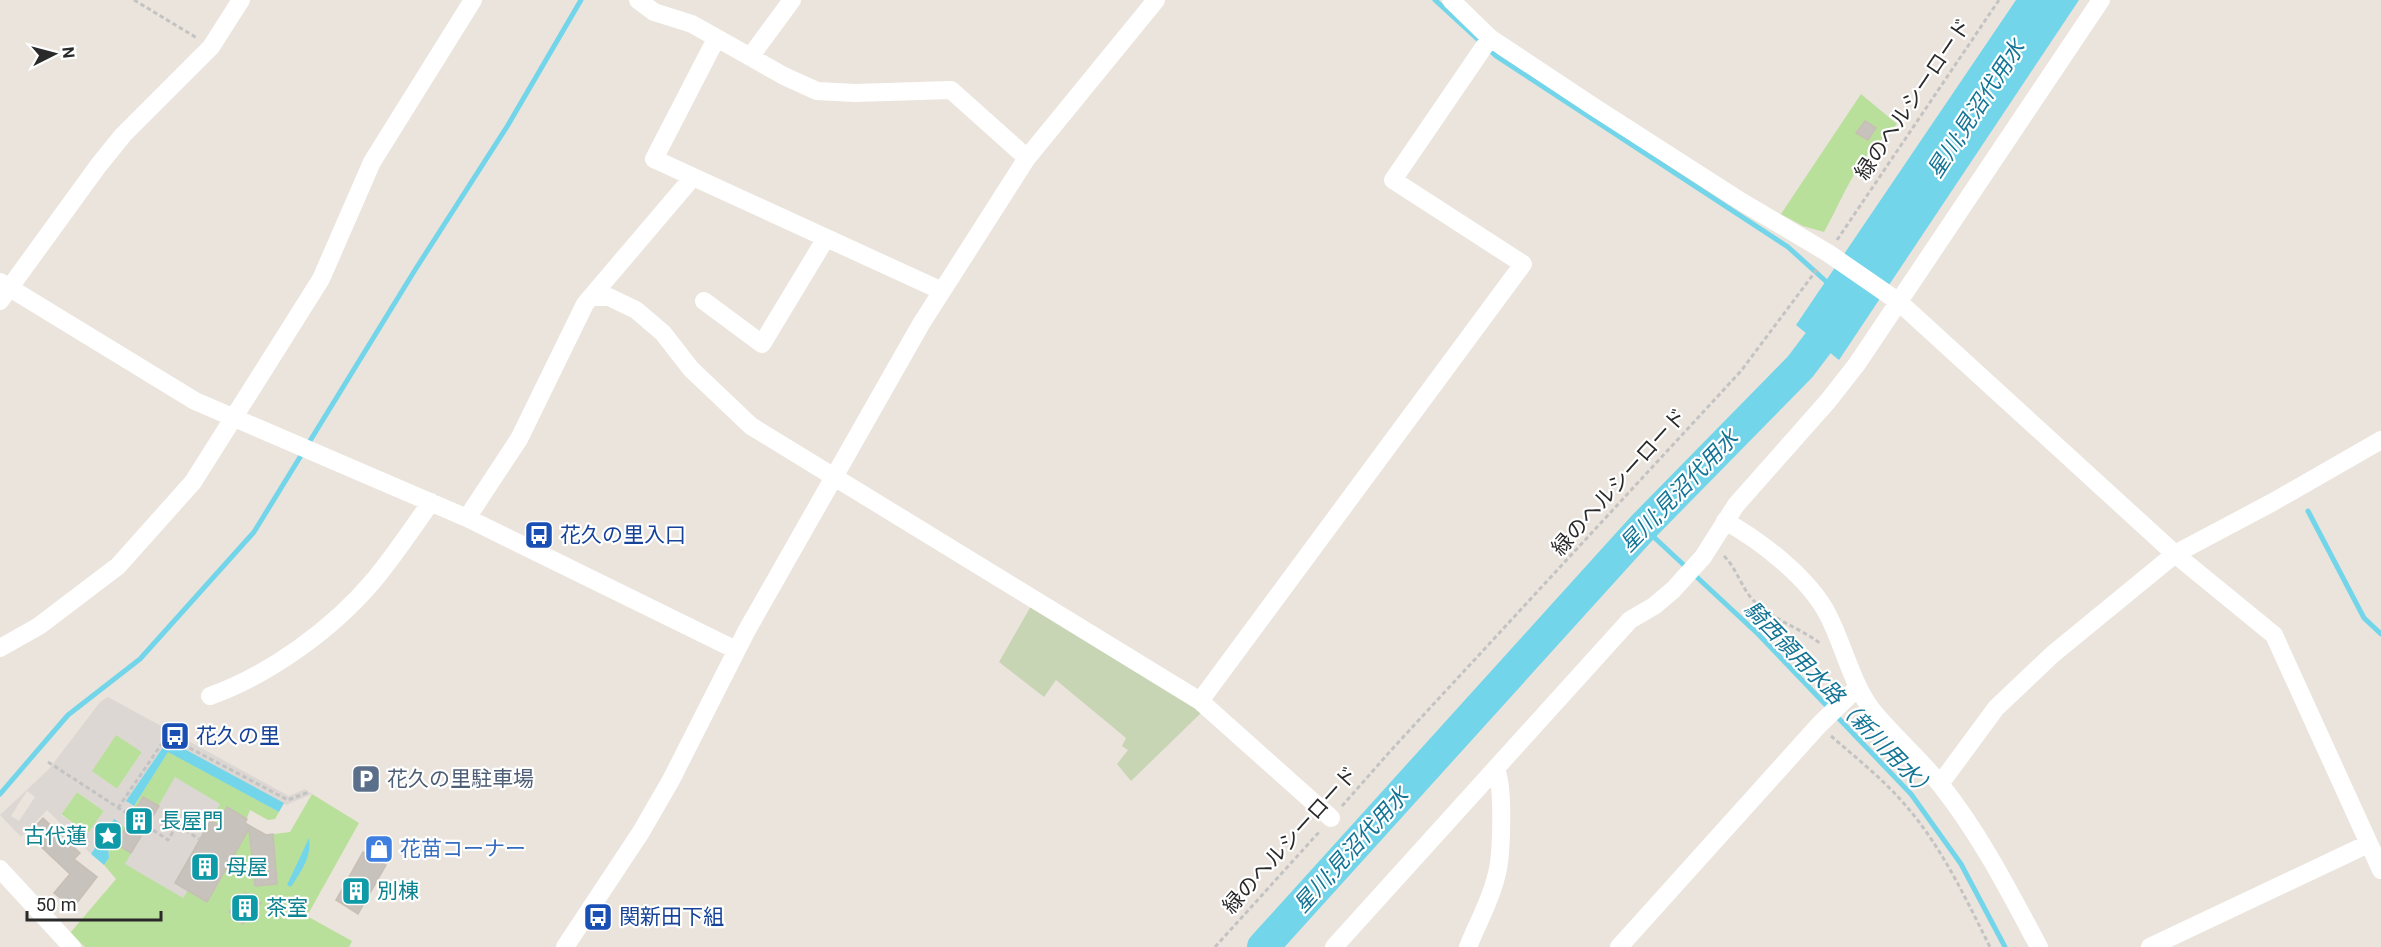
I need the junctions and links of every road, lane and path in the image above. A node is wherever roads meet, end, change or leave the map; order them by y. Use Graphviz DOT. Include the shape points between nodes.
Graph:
graph roads {
  1 [pos="134,0"];
  2 [pos="241,0"];
  3 [pos="473,0"];
  4 [pos="638,0"];
  5 [pos="792,0"];
  6 [pos="1156,0"];
  7 [pos="1451,0"];
  8 [pos="1998,0"];
  9 [pos="2101,0"];
  10 [pos="1490,38"];
  11 [pos="716,39"];
  12 [pos="211,47"];
  13 [pos="750,57"];
  14 [pos="1027,158"];
  15 [pos="693,177"];
  16 [pos="826,238"];
  17 [pos="1832,256"];
  18 [pos="3,290"];
  19 [pos="942,291"];
  20 [pos="592,297"];
  21 [pos="1894,298"];
  22 [pos="704,301"];
  23 [pos="233,419"];
  24 [pos="2381,440"];
  25 [pos="836,477"];
  26 [pos="431,502"];
  27 [pos="467,518"];
  28 [pos="1725,521"];
  29 [pos="2175,554"];
  30 [pos="1712,555"];
  31 [pos="0,648"];
  32 [pos="1826,648"];
  33 [pos="736,650"];
  34 [pos="1858,687"];
  35 [pos="210,696"];
  36 [pos="1200,700"];
  37 [pos="1824,724"];
  38 [pos="48,762"];
  39 [pos="1496,770"];
  40 [pos="1940,784"];
  41 [pos="309,792"];
  42 [pos="118,808"];
  43 [pos="131,816"];
  44 [pos="1331,818"];
  45 [pos="147,826"];
  46 [pos="200,839"];
  47 [pos="2368,844"];
  48 [pos="0,869"];
  49 [pos="2381,870"];
  50 [pos="72,947"];
  51 [pos="565,947"];
  52 [pos="1215,947"];
  53 [pos="1334,947"];
  54 [pos="1468,947"];
  55 [pos="1619,947"];
  56 [pos="1990,947"];
  57 [pos="2039,947"];
  58 [pos="2151,947"];
  1 -- 12 [label="path"];
  2 -- 12 [label="street"];
  3 -- 23 [label="street" via="372,162 321,279"];
  4 -- 11 [label="street" via="654,12 692,24"];
  5 -- 13 [label="street"];
  6 -- 14 [label="street"];
  7 -- 10 [label="street"];
  8 -- 17 [label="path, 緑のヘルシーロード"];
  9 -- 21 [label="street"];
  10 -- 17 [label="street" via="1675,160"];
  10 -- 36 [label="street" via="1393,180 1522,264"];
  11 -- 13 [label="street"];
  11 -- 15 [label="street" via="654,159"];
  12 -- 18 [label="street" via="123,135"];
  13 -- 14 [label="street" via="817,91 951,90"];
  14 -- 19 [label="street"];
  15 -- 16 [label="street"];
  15 -- 20 [label="street"];
  16 -- 19 [label="street"];
  16 -- 22 [label="street" via="762,344"];
  17 -- 21 [label="street"];
  17 -- 44 [label="path, 緑のヘルシーロード" via="1740,371"];
  18 -- 23 [label="street"];
  19 -- 25 [label="street"];
  20 -- 25 [label="street" via="609,297 636,310 751,426"];
  20 -- 27 [label="street" via="585,304 519,439"];
  21 -- 28 [label="street" via="1828,401"];
  21 -- 29 [label="street"];
  23 -- 26 [label="street"];
  23 -- 31 [label="street" via="193,482 118,566 39,626"];
  24 -- 29 [label="street"];
  25 -- 33 [label="street"];
  25 -- 36 [label="street"];
  26 -- 27 [label="street"];
  26 -- 35 [label="street" via="373,582 342,614 270,667"];
  27 -- 33 [label="street"];
  28 -- 30 [label="street"];
  28 -- 34 [label="street" via="1810,586 1828,614"];
  29 -- 40 [label="street" via="2053,654 1996,708"];
  29 -- 47 [label="street" via="2274,635"];
  30 -- 32 [label="path" via="1734,566 1746,591 1765,612"];
  30 -- 39 [label="street" via="1654,606 1630,620"];
  33 -- 51 [label="street" via="671,780"];
  34 -- 37 [label="street"];
  34 -- 40 [label="street" via="1872,709"];
  36 -- 44 [label="street"];
  37 -- 55 [label="street"];
  37 -- 56 [label="path" via="1899,798 1925,830 1958,882"];
  38 -- 42 [label="path"];
  39 -- 53 [label="street"];
  39 -- 54 [label="street" via="1501,803 1497,875"];
  40 -- 57 [label="street" via="1995,866"];
  41 -- 42 [label="path" via="288,800 167,736"];
  42 -- 43 [label="path"];
  44 -- 52 [label="path, 緑のヘルシーロード"];
  45 -- 46 [label="path" via="168,840 177,825"];
  47 -- 49 [label="street"];
  47 -- 58 [label="street"];
  48 -- 50 [label="street"];
}
